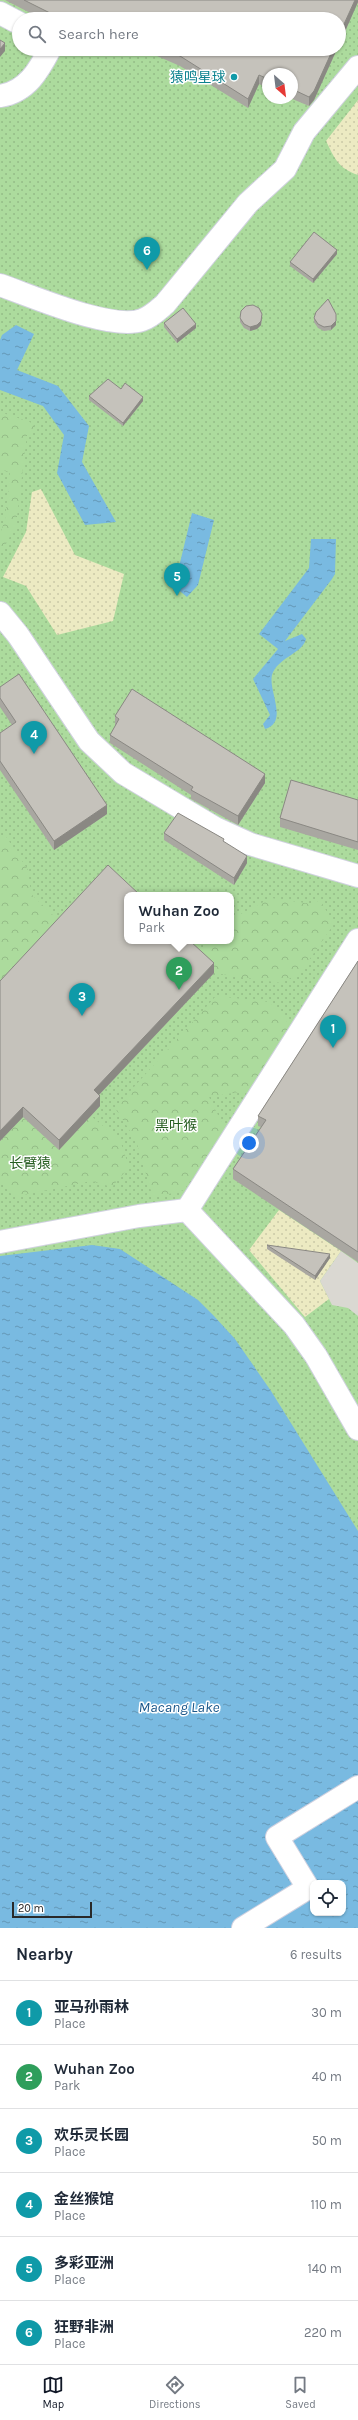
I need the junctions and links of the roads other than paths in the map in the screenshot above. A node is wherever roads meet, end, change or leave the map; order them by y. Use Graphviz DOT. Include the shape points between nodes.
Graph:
graph roads {
  1 [pos="0,14"];
  2 [pos="12,20"];
  3 [pos="46,56"];
  4 [pos="358,67"];
  5 [pos="0,96"];
  6 [pos="0,285"];
  7 [pos="0,613"];
  8 [pos="358,876"];
  9 [pos="358,940"];
  10 [pos="187,1210"];
  11 [pos="0,1242"];
  12 [pos="358,1429"];
  13 [pos="358,1787"];
  14 [pos="243,1928"];
  1 -- 2 [label="lane"];
  3 -- 5 [label="lane" via="32,80"];
  4 -- 6 [label="lane" via="304,132 286,169 256,194 165,304 152,315 131,322 107,320"];
  7 -- 8 [label="lane" via="18,635 89,741 123,773 216,828 250,844"];
  9 -- 10 [label="lane"];
  10 -- 11 [label="lane"];
  10 -- 12 [label="lane" via="294,1325 316,1356"];
  13 -- 14 [label="lane" via="277,1837 308,1888"];
}
